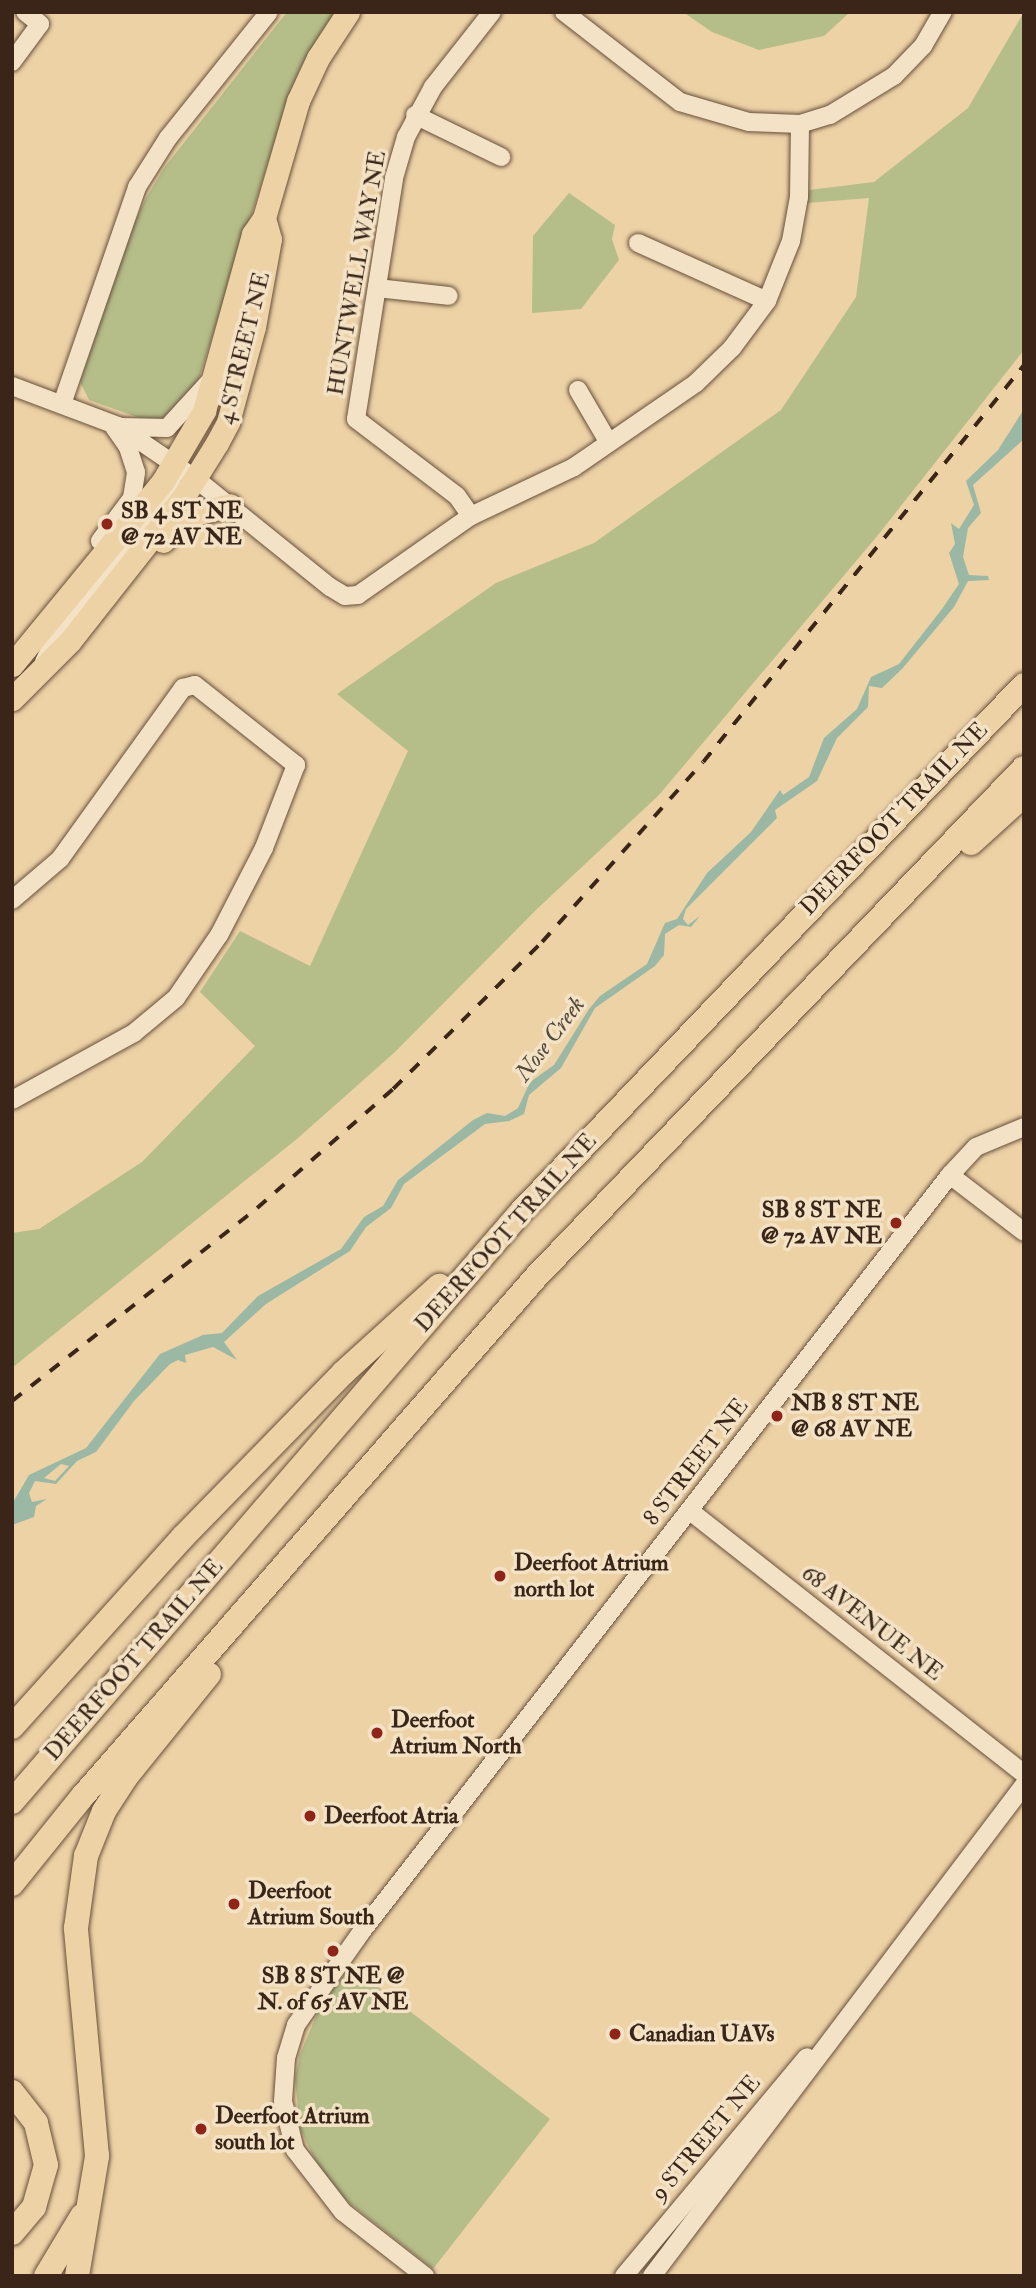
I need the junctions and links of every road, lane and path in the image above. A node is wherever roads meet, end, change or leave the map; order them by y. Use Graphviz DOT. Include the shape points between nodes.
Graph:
graph roads {
  1 [pos="25,12"];
  2 [pos="269,12"];
  3 [pos="348,12"];
  4 [pos="492,12"];
  5 [pos="564,12"];
  6 [pos="943,12"];
  7 [pos="12,62"];
  8 [pos="415,115"];
  9 [pos="800,124"];
  10 [pos="502,157"];
  11 [pos="264,218"];
  12 [pos="638,243"];
  13 [pos="377,288"];
  14 [pos="449,296"];
  15 [pos="767,301"];
  16 [pos="214,377"];
  17 [pos="12,386"];
  18 [pos="578,390"];
  19 [pos="62,404"];
  20 [pos="115,425"];
  21 [pos="609,443"];
  22 [pos="175,463"];
  23 [pos="196,479"];
  24 [pos="230,505"];
  25 [pos="471,516"];
  26 [pos="53,617"];
  27 [pos="70,641"];
  28 [pos="12,665"];
  29 [pos="37,674"];
  30 [pos="1024,685"];
  31 [pos="12,699"];
  32 [pos="1024,768"];
  33 [pos="1024,794"];
  34 [pos="900,895"];
  35 [pos="12,900"];
  36 [pos="12,1100"];
  37 [pos="1024,1127"];
  38 [pos="950,1175"];
  39 [pos="520,1213"];
  40 [pos="1024,1232"];
  41 [pos="353,1484"];
  42 [pos="690,1511"];
  43 [pos="12,1727"];
  44 [pos="1024,1774"];
  45 [pos="1024,1785"];
  46 [pos="12,1802"];
  47 [pos="12,1884"];
  48 [pos="856,2003"];
  49 [pos="12,2092"];
  50 [pos="90,2200"];
  51 [pos="12,2233"];
  52 [pos="46,2276"];
  53 [pos="77,2276"];
  54 [pos="425,2276"];
  55 [pos="624,2276"];
  56 [pos="652,2276"];
  1 -- 7 [label="street" via="40,24"];
  2 -- 19 [label="street" via="168,138 137,187"];
  3 -- 11 [label="main road, 4 STREET NE" via="318,58 298,101"];
  4 -- 8 [label="street, HUNTWELL WAY NE"];
  5 -- 9 [label="street" via="680,102 749,122"];
  6 -- 9 [label="street" via="923,46 894,76 830,115"];
  8 -- 10 [label="street"];
  8 -- 13 [label="street, HUNTWELL WAY NE" via="394,178"];
  9 -- 15 [label="street" via="799,197 791,241"];
  11 -- 16 [label="main road, 4 STREET NE" via="253,234"];
  11 -- 23 [label="main road, 4 STREET NE" via="270,239 254,327 228,422"];
  12 -- 15 [label="street"];
  13 -- 14 [label="street"];
  13 -- 25 [label="street, HUNTWELL WAY NE" via="356,419 457,496"];
  15 -- 21 [label="street" via="732,348 696,383"];
  16 -- 20 [label="street" via="167,428"];
  16 -- 22 [label="main road, 4 STREET NE" via="204,411"];
  17 -- 19 [label="street"];
  18 -- 21 [label="street"];
  19 -- 20 [label="street"];
  20 -- 22 [label="street"];
  20 -- 26 [label="street" via="133,459 132,498 69,580"];
  21 -- 25 [label="street" via="521,495"];
  22 -- 23 [label="street"];
  22 -- 26 [label="main road, 4 STREET NE"];
  22 -- 29 [label="street" via="168,498 56,637"];
  23 -- 24 [label="street"];
  23 -- 27 [label="main road, 4 STREET NE"];
  24 -- 25 [label="street" via="345,596 358,595"];
  24 -- 27 [label="main road" via="177,525"];
  26 -- 28 [label="main road, 4 STREET NE"];
  27 -- 29 [label="main road, 4 STREET NE"];
  29 -- 31 [label="main road, 4 STREET NE"];
  30 -- 39 [label="highway, DEERFOOT TRAIL NE"];
  32 -- 34 [label="highway"];
  33 -- 34 [label="highway" via="944,866"];
  34 -- 41 [label="highway" via="536,1277"];
  35 -- 36 [label="street" via="61,859 183,688 195,685 296,765 264,848 219,935 176,998 134,1033"];
  37 -- 38 [label="street, 8 STREET NE" via="976,1147"];
  38 -- 40 [label="street"];
  38 -- 42 [label="street, 8 STREET NE"];
  39 -- 43 [label="highway" via="344,1373 123,1601"];
  39 -- 46 [label="highway, DEERFOOT TRAIL NE"];
  41 -- 47 [label="highway"];
  41 -- 50 [label="highway" via="316,1542 126,1777 104,1811 86,1856 76,1928 98,2131"];
  42 -- 44 [label="street, 68 AVENUE NE"];
  42 -- 54 [label="street, 8 STREET NE" via="362,1931 296,2025 286,2058 283,2101 295,2150 321,2190 343,2212"];
  45 -- 48 [label="street, 9 STREET NE"];
  48 -- 55 [label="street, 9 STREET NE" via="763,2105"];
  48 -- 56 [label="street, 9 STREET NE" via="778,2115"];
  49 -- 51 [label="highway" via="36,2123 46,2165 34,2207"];
  50 -- 52 [label="highway"];
  50 -- 53 [label="highway"];
}
